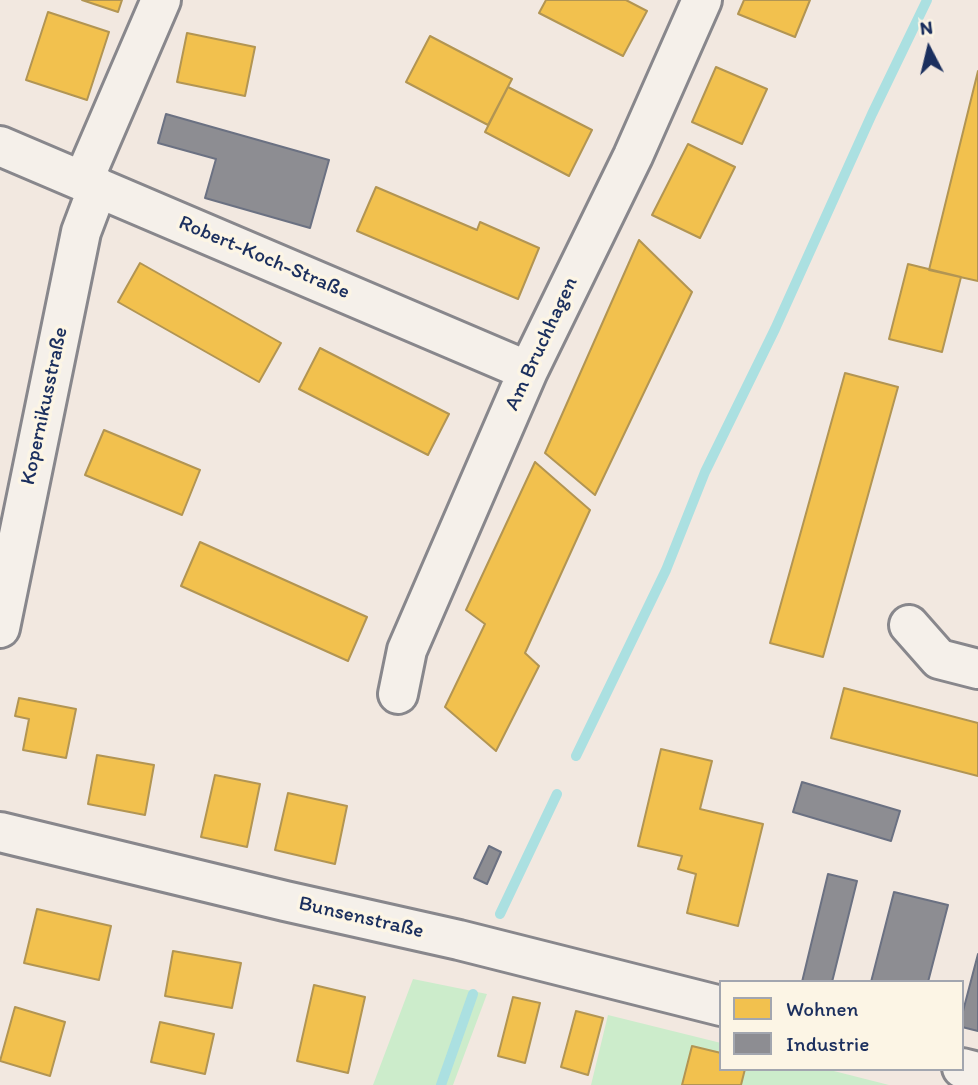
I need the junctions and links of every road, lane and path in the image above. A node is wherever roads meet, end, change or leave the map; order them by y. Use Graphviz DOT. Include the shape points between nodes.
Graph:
graph roads {
  1 [pos="161,0"];
  2 [pos="702,0"];
  3 [pos="0,146"];
  4 [pos="91,184"];
  5 [pos="528,372"];
  6 [pos="909,625"];
  7 [pos="0,628"];
  8 [pos="978,669"];
  9 [pos="398,694"];
  10 [pos="0,832"];
  11 [pos="719,1005"];
  1 -- 4 [label="street, Kopernikusstraße"];
  2 -- 5 [label="street, Am Bruchhagen" via="633,156"];
  3 -- 4 [label="street, Robert-Koch-Straße"];
  4 -- 5 [label="street, Robert-Koch-Straße"];
  4 -- 7 [label="street, Kopernikusstraße"];
  5 -- 9 [label="street, Am Bruchhagen" via="407,650"];
  6 -- 8 [label="street" via="939,659"];
  10 -- 11 [label="street, Bunsenstraße"];
}
